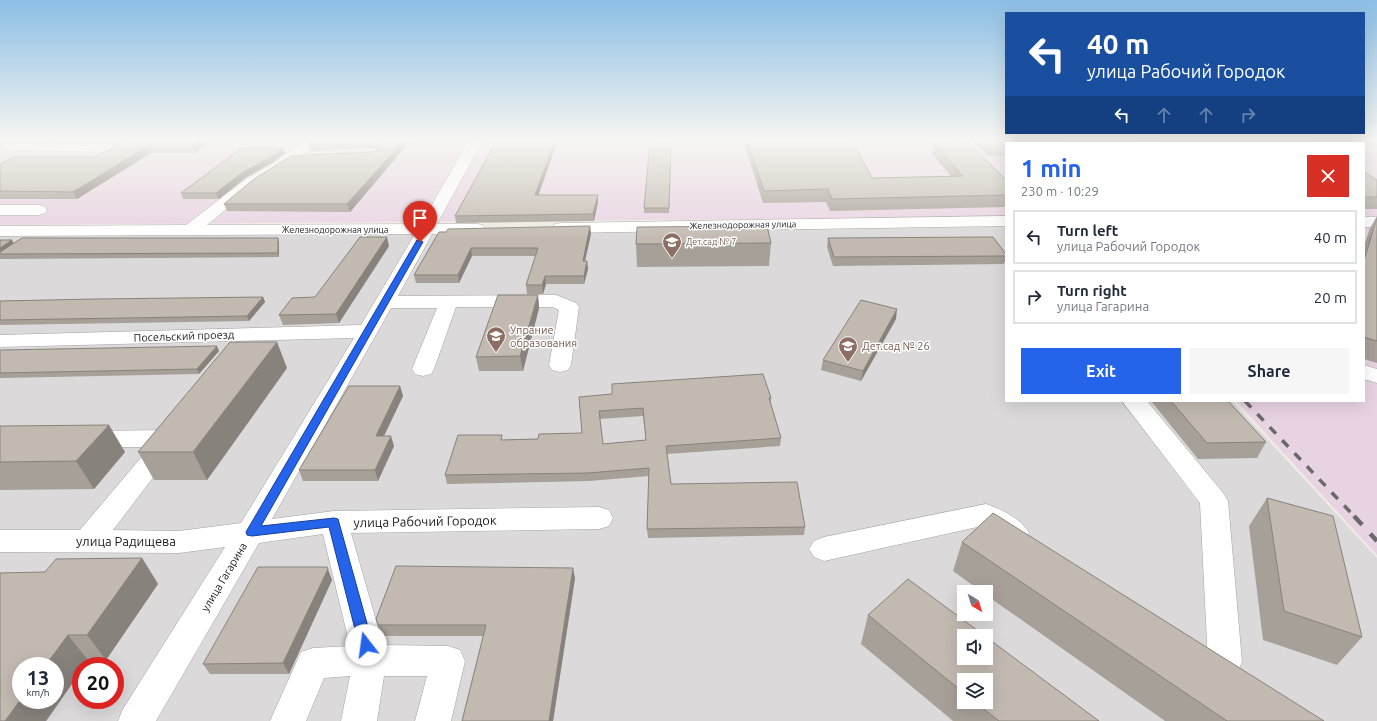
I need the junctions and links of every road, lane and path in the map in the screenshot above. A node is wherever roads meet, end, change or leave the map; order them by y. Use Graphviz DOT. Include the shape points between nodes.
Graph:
graph roads {
  1 [pos="266,174"];
  2 [pos="458,174"];
  3 [pos="0,210"];
  4 [pos="39,210"];
  5 [pos="1005,221"];
  6 [pos="1365,222"];
  7 [pos="1377,222"];
  8 [pos="546,228"];
  9 [pos="490,229"];
  10 [pos="427,230"];
  11 [pos="0,231"];
  12 [pos="189,231"];
  13 [pos="449,301"];
  14 [pos="384,302"];
  15 [pos="367,331"];
  16 [pos="255,334"];
  17 [pos="0,341"];
  18 [pos="235,358"];
  19 [pos="560,365"];
  20 [pos="423,369"];
  21 [pos="1365,372"];
  22 [pos="1377,376"];
  23 [pos="1135,402"];
  24 [pos="62,439"];
  25 [pos="599,518"];
  26 [pos="334,522"];
  27 [pos="252,532"];
  28 [pos="88,541"];
  29 [pos="0,542"];
  30 [pos="1040,548"];
  31 [pos="824,549"];
  32 [pos="1198,646"];
  33 [pos="370,660"];
  34 [pos="1225,662"];
  35 [pos="1251,679"];
  36 [pos="136,721"];
  37 [pos="288,721"];
  38 [pos="360,721"];
  39 [pos="433,721"];
  1 -- 12 [label="street" via="251,182"];
  2 -- 10 [label="street, улица Гагарина"];
  3 -- 4 [label="street"];
  5 -- 8 [label="street, Железнодорожная улица"];
  6 -- 7 [label="street"];
  9 -- 10 [label="street, Железнодорожная улица"];
  10 -- 12 [label="street, Железнодорожная улица"];
  10 -- 14 [label="street, улица Гагарина"];
  11 -- 12 [label="street, Железнодорожная улица"];
  13 -- 14 [label="street"];
  13 -- 19 [label="street" via="556,301 569,308"];
  13 -- 20 [label="street"];
  14 -- 15 [label="street, улица Гагарина"];
  15 -- 16 [label="street, Посельский проезд"];
  15 -- 27 [label="street, улица Гагарина"];
  16 -- 17 [label="street, Посельский проезд"];
  16 -- 18 [label="street"];
  21 -- 22 [label="street"];
  23 -- 34 [label="street" via="1214,501"];
  24 -- 28 [label="street" via="178,428"];
  25 -- 26 [label="street, улица Рабочий Городок"];
  26 -- 27 [label="street, улица Рабочий Городок"];
  26 -- 33 [label="street"];
  27 -- 28 [label="street, улица Радищева" via="179,542"];
  27 -- 36 [label="street, улица Гагарина"];
  28 -- 29 [label="street, улица Радищева"];
  30 -- 31 [label="street" via="986,515"];
  32 -- 34 [label="street"];
  33 -- 37 [label="street" via="313,663"];
  33 -- 38 [label="street"];
  33 -- 39 [label="street" via="448,661"];
  34 -- 35 [label="street"];
}
